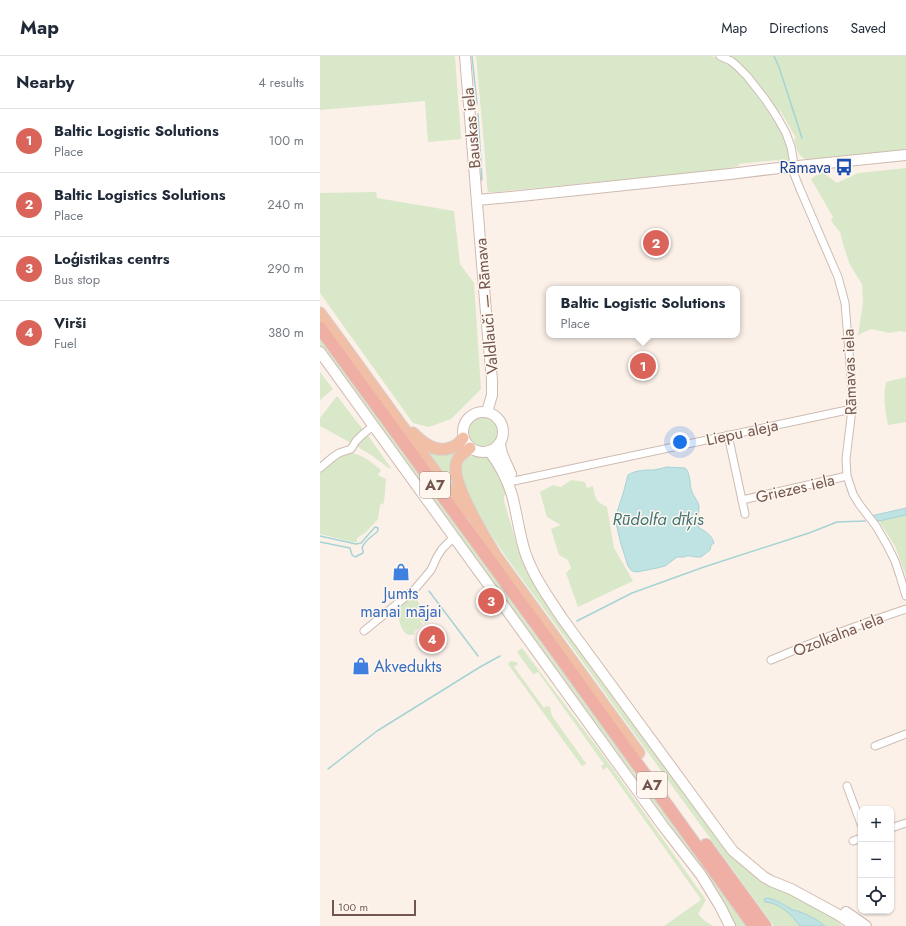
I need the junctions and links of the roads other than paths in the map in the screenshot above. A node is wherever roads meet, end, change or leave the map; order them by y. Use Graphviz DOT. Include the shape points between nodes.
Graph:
graph roads {
  1 [pos="465,56"];
  2 [pos="720,56"];
  3 [pos="906,155"];
  4 [pos="794,167"];
  5 [pos="477,200"];
  6 [pos="320,313"];
  7 [pos="320,328"];
  8 [pos="320,352"];
  9 [pos="852,409"];
  10 [pos="487,412"];
  11 [pos="396,417"];
  12 [pos="373,426"];
  13 [pos="728,435"];
  14 [pos="463,438"];
  15 [pos="500,444"];
  16 [pos="470,448"];
  17 [pos="490,452"];
  18 [pos="320,468"];
  19 [pos="847,476"];
  20 [pos="514,481"];
  21 [pos="742,500"];
  22 [pos="745,514"];
  23 [pos="454,537"];
  24 [pos="485,537"];
  25 [pos="906,596"];
  26 [pos="549,597"];
  27 [pos="906,609"];
  28 [pos="364,631"];
  29 [pos="771,660"];
  30 [pos="906,734"];
  31 [pos="875,746"];
  32 [pos="639,753"];
  33 [pos="848,786"];
  34 [pos="858,815"];
  35 [pos="906,824"];
  36 [pos="894,827"];
  37 [pos="858,839"];
  38 [pos="853,841"];
  39 [pos="791,890"];
  40 [pos="730,926"];
  41 [pos="754,926"];
  42 [pos="765,926"];
  43 [pos="855,926"];
  44 [pos="866,926"];
  1 -- 5 [label="main road, Bauskas iela"];
  2 -- 4 [label="street, Rāmavas iela" via="747,76 777,117 791,147"];
  3 -- 4 [label="main road"];
  4 -- 5 [label="main road"];
  4 -- 9 [label="street, Rāmavas iela" via="800,189 838,277 845,303"];
  5 -- 10 [label="main road, Valdlauči — Rāmava" via="492,380 492,394"];
  6 -- 11 [label="highway, A7"];
  7 -- 41 [label="highway, A7"];
  8 -- 12 [label="main road"];
  9 -- 13 [label="street, Liepu aleja"];
  9 -- 19 [label="street, Rāmavas iela" via="846,459"];
  10 -- 14 [label="main road" via="475,414 466,420"];
  10 -- 15 [label="main road" via="493,414 501,423 503,435"];
  11 -- 14 [label="highway" via="420,440 442,450 458,444"];
  11 -- 24 [label="highway, A7"];
  12 -- 18 [label="street" via="351,448 333,457"];
  12 -- 23 [label="main road"];
  13 -- 20 [label="street, Liepu aleja"];
  13 -- 21 [label="street, Griezes iela"];
  14 -- 16 [label="main road"];
  15 -- 17 [label="main road"];
  15 -- 20 [label="main road"];
  16 -- 17 [label="main road" via="480,453"];
  16 -- 24 [label="highway" via="456,461 456,475 465,499"];
  17 -- 26 [label="main road" via="501,468 511,494 528,559 540,585"];
  19 -- 21 [label="street, Griezes iela"];
  19 -- 25 [label="street, Rāmavas iela" via="853,494 887,545 898,568"];
  20 -- 26 [label="main road" via="528,536"];
  21 -- 22 [label="street, Griezes iela"];
  23 -- 28 [label="street" via="442,549 431,570 415,589"];
  23 -- 40 [label="main road" via="701,875"];
  24 -- 32 [label="highway, A7" via="496,556"];
  26 -- 39 [label="main road" via="733,851 771,882"];
  27 -- 29 [label="street, Ozolkalna iela"];
  30 -- 31 [label="street"];
  32 -- 42 [label="highway, A7"];
  33 -- 34 [label="street"];
  35 -- 36 [label="street"];
  37 -- 38 [label="street"];
  39 -- 43 [label="main road"];
  39 -- 44 [label="main road" via="825,900"];
}
